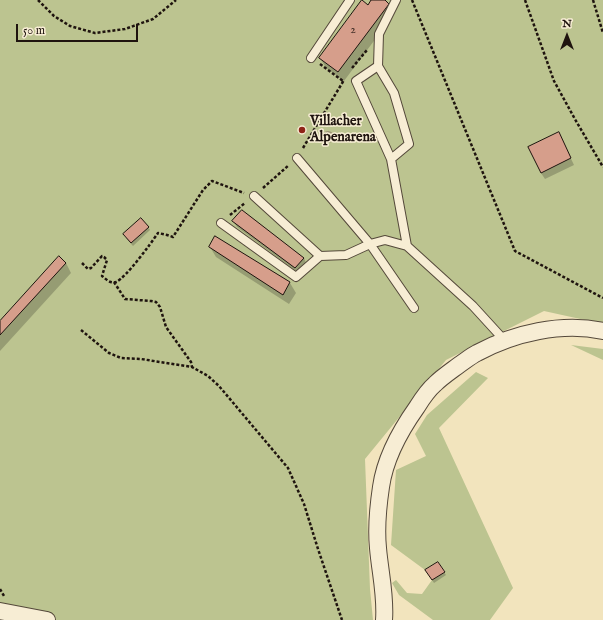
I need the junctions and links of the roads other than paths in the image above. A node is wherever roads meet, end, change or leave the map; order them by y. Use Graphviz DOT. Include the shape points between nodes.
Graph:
graph roads {
  1 [pos="350,0"];
  2 [pos="396,0"];
  3 [pos="311,58"];
  4 [pos="378,66"];
  5 [pos="298,158"];
  6 [pos="391,159"];
  7 [pos="254,196"];
  8 [pos="221,223"];
  9 [pos="370,244"];
  10 [pos="407,246"];
  11 [pos="320,256"];
  12 [pos="414,308"];
  13 [pos="603,331"];
  14 [pos="505,340"];
  15 [pos="0,611"];
  16 [pos="386,616"];
  17 [pos="47,620"];
  1 -- 3 [label="lane"];
  2 -- 4 [label="lane" via="379,34"];
  4 -- 6 [label="lane" via="394,93 409,144"];
  4 -- 6 [label="lane" via="356,81"];
  5 -- 9 [label="lane"];
  6 -- 10 [label="lane"];
  7 -- 11 [label="lane"];
  8 -- 11 [label="lane" via="296,277"];
  9 -- 10 [label="lane" via="385,240"];
  9 -- 11 [label="lane" via="346,255"];
  9 -- 12 [label="lane"];
  10 -- 14 [label="lane" via="473,306"];
  13 -- 14 [label="street" via="563,328 532,332"];
  14 -- 16 [label="street" via="476,353 436,384 405,424 394,446 386,466 378,516 378,546"];
  15 -- 17 [label="street"];
}
